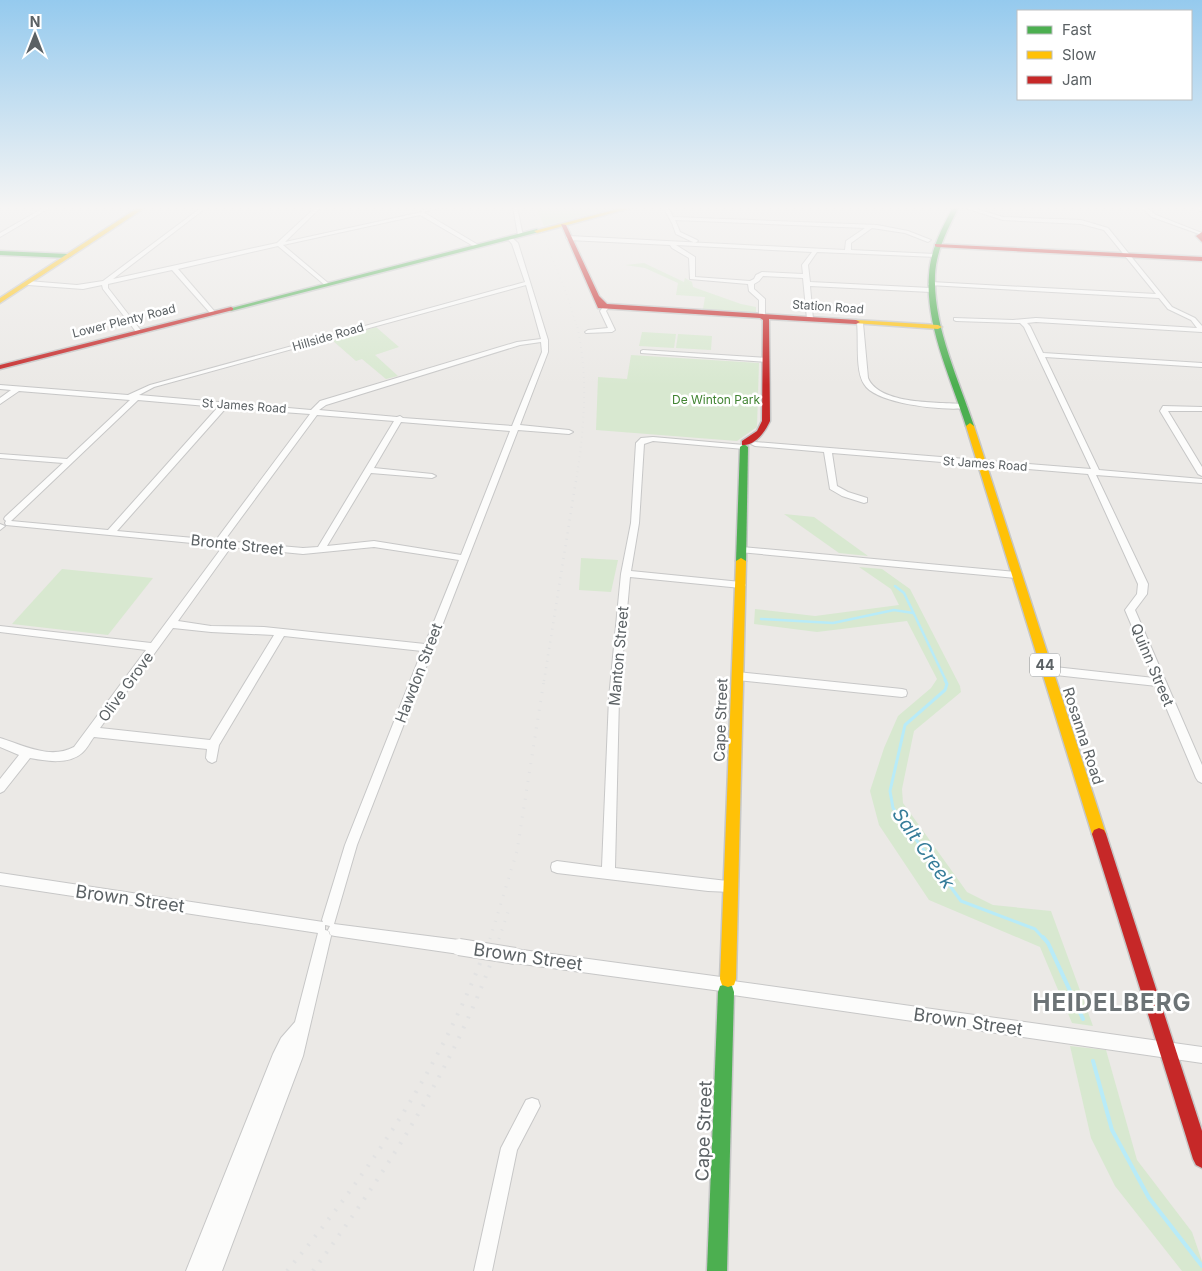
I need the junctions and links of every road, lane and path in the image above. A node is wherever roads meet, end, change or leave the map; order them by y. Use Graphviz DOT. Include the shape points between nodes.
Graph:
graph roads {
  1 [pos="53,266"];
  2 [pos="128,266"];
  3 [pos="182,266"];
  4 [pos="302,266"];
  5 [pos="397,266"];
  6 [pos="523,266"];
  7 [pos="584,266"];
  8 [pos="692,266"];
  9 [pos="806,266"];
  10 [pos="932,266"];
  11 [pos="1137,266"];
  12 [pos="174,268"];
  13 [pos="806,276"];
  14 [pos="528,282"];
  15 [pos="28,283"];
  16 [pos="751,283"];
  17 [pos="105,284"];
  18 [pos="807,284"];
  19 [pos="323,285"];
  20 [pos="931,285"];
  21 [pos="1160,296"];
  22 [pos="0,301"];
  23 [pos="604,307"];
  24 [pos="213,313"];
  25 [pos="1182,314"];
  26 [pos="1202,314"];
  27 [pos="810,319"];
  28 [pos="956,319"];
  29 [pos="1022,322"];
  30 [pos="860,323"];
  31 [pos="764,325"];
  32 [pos="938,327"];
  33 [pos="1202,330"];
  34 [pos="139,332"];
  35 [pos="588,332"];
  36 [pos="545,343"];
  37 [pos="643,352"];
  38 [pos="1041,355"];
  39 [pos="766,360"];
  40 [pos="1202,365"];
  41 [pos="0,367"];
  42 [pos="0,387"];
  43 [pos="18,388"];
  44 [pos="130,397"];
  45 [pos="0,402"];
  46 [pos="225,404"];
  47 [pos="963,406"];
  48 [pos="1202,410"];
  49 [pos="316,411"];
  50 [pos="400,418"];
  51 [pos="515,427"];
  52 [pos="569,432"];
  53 [pos="642,440"];
  54 [pos="750,444"];
  55 [pos="828,452"];
  56 [pos="1190,453"];
  57 [pos="1202,454"];
  58 [pos="0,456"];
  59 [pos="68,461"];
  60 [pos="981,463"];
  61 [pos="368,470"];
  62 [pos="1093,472"];
  63 [pos="1202,474"];
  64 [pos="432,476"];
  65 [pos="1202,481"];
  66 [pos="864,500"];
  67 [pos="3,524"];
  68 [pos="110,533"];
  69 [pos="224,543"];
  70 [pos="320,550"];
  71 [pos="742,550"];
  72 [pos="463,558"];
  73 [pos="626,574"];
  74 [pos="1016,575"];
  75 [pos="741,585"];
  76 [pos="172,624"];
  77 [pos="0,629"];
  78 [pos="281,632"];
  79 [pos="155,647"];
  80 [pos="428,648"];
  81 [pos="1046,670"];
  82 [pos="737,676"];
  83 [pos="1159,682"];
  84 [pos="902,693"];
  85 [pos="93,732"];
  86 [pos="0,742"];
  87 [pos="213,745"];
  88 [pos="27,753"];
  89 [pos="212,758"];
  90 [pos="1202,778"];
  91 [pos="0,788"];
  92 [pos="557,867"];
  93 [pos="608,873"];
  94 [pos="0,879"];
  95 [pos="731,886"];
  96 [pos="327,928"];
  97 [pos="727,986"];
  98 [pos="300,1026"];
  99 [pos="1168,1051"];
  100 [pos="1202,1056"];
  101 [pos="532,1106"];
  102 [pos="1202,1159"];
  103 [pos="195,1271"];
  104 [pos="213,1271"];
  105 [pos="483,1271"];
  106 [pos="717,1271"];
  1 -- 15 [label="main road"];
  2 -- 17 [label="street"];
  3 -- 12 [label="street"];
  4 -- 19 [label="street"];
  5 -- 19 [label="main road, Lower Plenty Road"];
  6 -- 14 [label="street"];
  7 -- 23 [label="main road"];
  8 -- 16 [label="street" via="692,278"];
  9 -- 13 [label="street"];
  10 -- 20 [label="main road, Rosanna Road / 44"];
  11 -- 21 [label="street"];
  12 -- 17 [label="street"];
  12 -- 24 [label="street"];
  13 -- 16 [label="street" via="758,273"];
  13 -- 18 [label="street"];
  14 -- 36 [label="street"];
  14 -- 44 [label="street, Hillside Road" via="152,386"];
  15 -- 17 [label="street"];
  15 -- 22 [label="main road"];
  16 -- 31 [label="street" via="751,290 762,299"];
  17 -- 34 [label="street"];
  18 -- 20 [label="street"];
  18 -- 27 [label="street"];
  19 -- 24 [label="main road, Lower Plenty Road"];
  20 -- 21 [label="street"];
  20 -- 32 [label="main road, Rosanna Road / 44"];
  21 -- 25 [label="street" via="1170,308"];
  23 -- 31 [label="main road" via="740,315"];
  23 -- 35 [label="street" via="612,330"];
  24 -- 34 [label="main road, Lower Plenty Road"];
  25 -- 26 [label="street"];
  25 -- 33 [label="street" via="1193,319"];
  27 -- 30 [label="main road, Station Road"];
  27 -- 31 [label="main road, Station Road"];
  28 -- 29 [label="street"];
  29 -- 33 [label="street" via="1036,320"];
  29 -- 38 [label="street"];
  30 -- 32 [label="main road, Station Road"];
  30 -- 47 [label="street" via="862,358 866,382 870,387 901,401"];
  31 -- 39 [label="main road, Cape Street"];
  32 -- 47 [label="main road, Rosanna Road / 44"];
  34 -- 41 [label="main road, Lower Plenty Road"];
  36 -- 49 [label="street, Olive Grove" via="511,345 332,401"];
  36 -- 51 [label="street, Hawdon Street" via="543,358"];
  37 -- 39 [label="street"];
  38 -- 40 [label="street"];
  38 -- 62 [label="street"];
  39 -- 54 [label="main road, Cape Street" via="766,421"];
  42 -- 43 [label="street, St James Road"];
  43 -- 44 [label="street, St James Road"];
  43 -- 45 [label="street"];
  44 -- 46 [label="street, St James Road"];
  44 -- 59 [label="street"];
  46 -- 49 [label="street, St James Road"];
  46 -- 68 [label="street"];
  47 -- 60 [label="main road, Rosanna Road / 44"];
  48 -- 56 [label="street" via="1166,408 1164,412"];
  49 -- 50 [label="street, St James Road"];
  49 -- 69 [label="street, Olive Grove"];
  50 -- 51 [label="street, St James Road"];
  50 -- 61 [label="street"];
  51 -- 52 [label="street, St James Road"];
  51 -- 72 [label="street, Hawdon Street"];
  53 -- 54 [label="street, St James Road"];
  53 -- 73 [label="street, Manton Street" via="635,523"];
  54 -- 55 [label="street, St James Road"];
  54 -- 71 [label="main road, Cape Street" via="745,462"];
  55 -- 60 [label="street, St James Road"];
  55 -- 66 [label="street" via="833,487"];
  56 -- 57 [label="street"];
  56 -- 63 [label="street"];
  58 -- 59 [label="street"];
  59 -- 67 [label="street"];
  60 -- 62 [label="street, St James Road"];
  60 -- 74 [label="main road, Rosanna Road / 44"];
  61 -- 64 [label="street"];
  61 -- 70 [label="street"];
  62 -- 65 [label="street, St James Road"];
  62 -- 83 [label="street, Quinn Street" via="1143,584 1142,594 1130,610"];
  67 -- 68 [label="street, Bronte Street"];
  68 -- 69 [label="street, Bronte Street"];
  69 -- 70 [label="street, Bronte Street"];
  69 -- 76 [label="street, Olive Grove"];
  70 -- 72 [label="street, Bronte Street" via="370,544"];
  71 -- 74 [label="street"];
  71 -- 75 [label="main road, Cape Street"];
  72 -- 80 [label="street, Hawdon Street"];
  73 -- 75 [label="street"];
  73 -- 93 [label="street, Manton Street" via="614,698"];
  74 -- 81 [label="main road, Rosanna Road / 44"];
  75 -- 82 [label="main road, Cape Street"];
  76 -- 78 [label="street"];
  76 -- 79 [label="street, Olive Grove"];
  77 -- 79 [label="street"];
  78 -- 80 [label="street"];
  78 -- 87 [label="street"];
  79 -- 85 [label="street, Olive Grove"];
  80 -- 96 [label="street, Hawdon Street" via="351,845"];
  81 -- 83 [label="street"];
  81 -- 99 [label="main road, Rosanna Road / 44"];
  82 -- 84 [label="street"];
  82 -- 95 [label="main road, Cape Street"];
  83 -- 90 [label="street, Quinn Street"];
  85 -- 87 [label="street"];
  85 -- 88 [label="street, Olive Grove" via="70,756 62,758"];
  86 -- 88 [label="street"];
  87 -- 89 [label="street"];
  88 -- 91 [label="street"];
  92 -- 93 [label="street"];
  93 -- 95 [label="street"];
  94 -- 96 [label="street, Brown Street"];
  95 -- 97 [label="main road, Cape Street"];
  96 -- 97 [label="street, Brown Street, bridge"];
  96 -- 98 [label="street, Hawdon Street"];
  97 -- 99 [label="street, Brown Street"];
  97 -- 106 [label="main road, Cape Street"];
  98 -- 103 [label="street, Hawdon Street" via="278,1059"];
  98 -- 104 [label="street, Hawdon Street" via="295,1056"];
  99 -- 100 [label="street, Brown Street"];
  99 -- 102 [label="main road, Rosanna Road / 44"];
  101 -- 105 [label="street" via="509,1148"];
}
